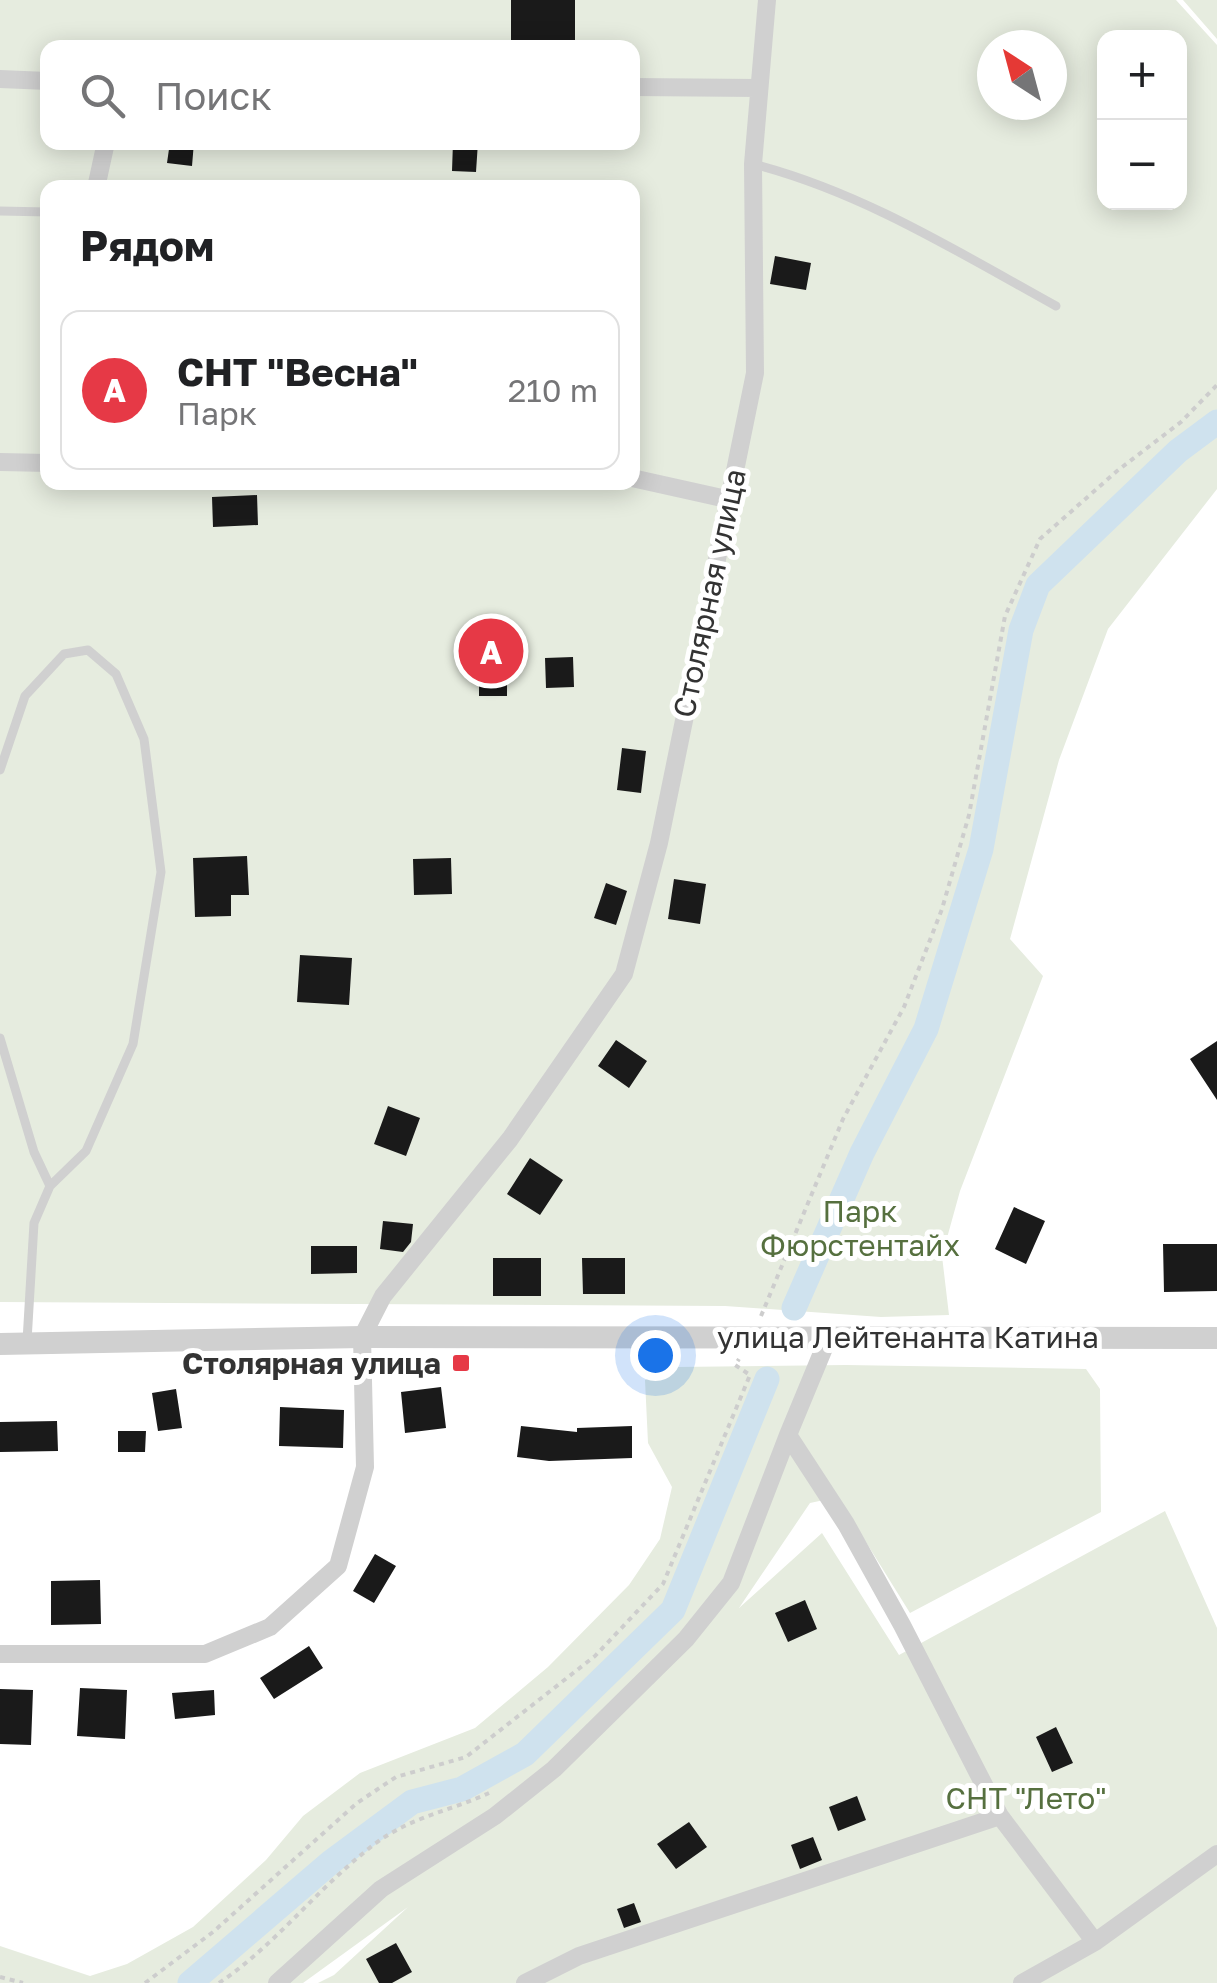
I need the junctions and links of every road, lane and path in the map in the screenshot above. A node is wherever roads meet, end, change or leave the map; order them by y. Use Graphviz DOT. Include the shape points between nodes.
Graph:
graph roads {
  1 [pos="766,0"];
  2 [pos="0,79"];
  3 [pos="40,81"];
  4 [pos="640,88"];
  5 [pos="758,88"];
  6 [pos="104,150"];
  7 [pos="753,164"];
  8 [pos="98,180"];
  9 [pos="0,211"];
  10 [pos="40,212"];
  11 [pos="1056,306"];
  12 [pos="1217,386"];
  13 [pos="0,462"];
  14 [pos="40,462"];
  15 [pos="640,480"];
  16 [pos="731,500"];
  17 [pos="0,770"];
  18 [pos="0,1038"];
  19 [pos="50,1186"];
  20 [pos="772,1290"];
  21 [pos="829,1336"];
  22 [pos="362,1337"];
  23 [pos="1217,1338"];
  24 [pos="0,1344"];
  25 [pos="27,1344"];
  26 [pos="750,1374"];
  27 [pos="788,1435"];
  28 [pos="0,1654"];
  29 [pos="502,1784"];
  30 [pos="1000,1816"];
  31 [pos="1217,1854"];
  32 [pos="1095,1942"];
  33 [pos="0,1977"];
  34 [pos="23,1983"];
  35 [pos="144,1983"];
  36 [pos="219,1983"];
  37 [pos="277,1983"];
  38 [pos="525,1983"];
  39 [pos="1022,1983"];
  1 -- 5 [label="street, Столярная улица"];
  2 -- 3 [label="street"];
  4 -- 5 [label="street"];
  5 -- 7 [label="street, Столярная улица"];
  6 -- 8 [label="street"];
  7 -- 11 [label="lane" via="858,199"];
  7 -- 16 [label="street, Столярная улица" via="754,373"];
  9 -- 10 [label="lane"];
  12 -- 20 [label="path" via="1040,539 1005,616 969,815 942,909 904,1007 843,1119"];
  13 -- 14 [label="street"];
  15 -- 16 [label="street"];
  16 -- 22 [label="street, Столярная улица" via="659,844 624,974 510,1139 383,1296"];
  17 -- 19 [label="lane" via="26,696 64,654 88,650 116,674 144,739 161,872 133,1044 86,1151"];
  18 -- 19 [label="lane"];
  19 -- 25 [label="lane" via="34,1222"];
  21 -- 22 [label="street, улица Лейтенанта Катина"];
  21 -- 23 [label="street, улица Лейтенанта Катина"];
  21 -- 27 [label="street"];
  22 -- 25 [label="street, улица Лейтенанта Катина"];
  22 -- 28 [label="street, Столярная улица" via="365,1467 338,1566 270,1627 205,1654"];
  24 -- 25 [label="street, улица Лейтенанта Катина"];
  26 -- 35 [label="path" via="663,1584 595,1656 466,1757 396,1777 357,1804 214,1932"];
  27 -- 30 [label="street" via="884,1591"];
  27 -- 37 [label="street" via="731,1583 686,1639 554,1769 381,1889"];
  29 -- 36 [label="path" via="422,1815 377,1843"];
  30 -- 32 [label="street"];
  30 -- 38 [label="street" via="579,1956"];
  31 -- 32 [label="street"];
  32 -- 39 [label="street"];
  33 -- 34 [label="path"];
}
